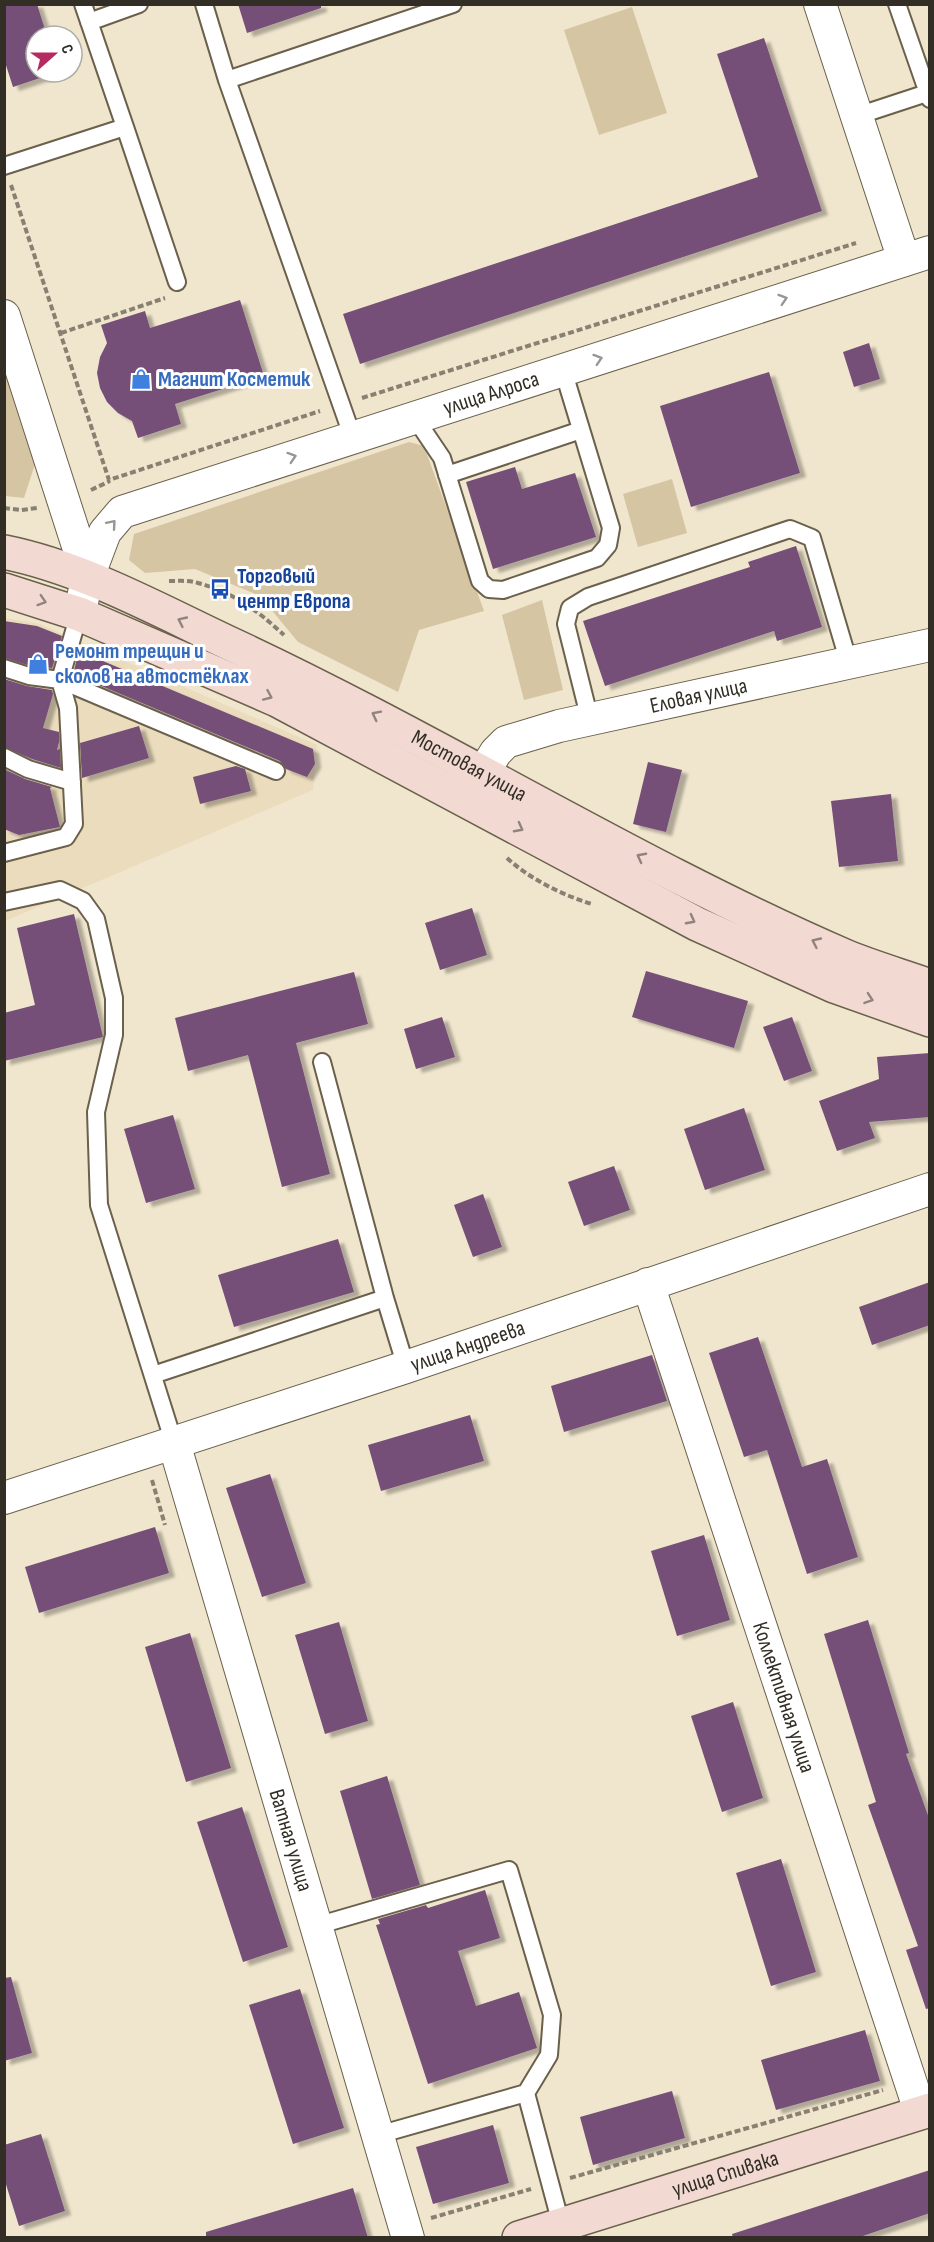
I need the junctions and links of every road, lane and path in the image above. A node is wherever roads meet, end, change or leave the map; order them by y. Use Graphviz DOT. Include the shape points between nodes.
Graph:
graph roads {
  1 [pos="83,4"];
  2 [pos="139,4"];
  3 [pos="204,4"];
  4 [pos="453,4"];
  5 [pos="820,4"];
  6 [pos="897,4"];
  7 [pos="89,22"];
  8 [pos="228,80"];
  9 [pos="928,96"];
  10 [pos="857,116"];
  11 [pos="125,127"];
  12 [pos="5,166"];
  13 [pos="894,231"];
  14 [pos="917,256"];
  15 [pos="177,282"];
  16 [pos="4,316"];
  17 [pos="61,333"];
  18 [pos="563,370"];
  19 [pos="341,404"];
  20 [pos="415,418"];
  21 [pos="581,430"];
  22 [pos="352,438"];
  23 [pos="447,475"];
  24 [pos="4,552"];
  25 [pos="88,578"];
  26 [pos="4,590"];
  27 [pos="79,614"];
  28 [pos="930,645"];
  29 [pos="849,663"];
  30 [pos="4,668"];
  31 [pos="60,680"];
  32 [pos="590,720"];
  33 [pos="4,757"];
  34 [pos="276,771"];
  35 [pos="483,773"];
  36 [pos="72,782"];
  37 [pos="4,853"];
  38 [pos="4,902"];
  39 [pos="930,986"];
  40 [pos="930,1020"];
  41 [pos="322,1062"];
  42 [pos="930,1189"];
  43 [pos="648,1284"];
  44 [pos="385,1298"];
  45 [pos="406,1367"];
  46 [pos="153,1375"];
  47 [pos="174,1443"];
  48 [pos="4,1498"];
  49 [pos="316,1926"];
  50 [pos="526,2093"];
  51 [pos="920,2101"];
  52 [pos="378,2135"];
  53 [pos="550,2184"];
  54 [pos="561,2224"];
  55 [pos="407,2231"];
  56 [pos="519,2238"];
  1 -- 7 [label="lane"];
  2 -- 7 [label="lane"];
  3 -- 8 [label="lane"];
  4 -- 8 [label="lane"];
  5 -- 10 [label="street"];
  6 -- 9 [label="lane"];
  7 -- 11 [label="lane"];
  8 -- 19 [label="lane"];
  9 -- 10 [label="lane"];
  10 -- 13 [label="street"];
  11 -- 12 [label="lane"];
  11 -- 15 [label="lane"];
  12 -- 17 [label="path"];
  13 -- 14 [label="street"];
  13 -- 19 [label="path"];
  18 -- 14 [label="street, улица Алроса, one-way"];
  15 -- 17 [label="path" via="165,298"];
  16 -- 25 [label="street"];
  17 -- 19 [label="path" via="109,480"];
  18 -- 20 [label="street, улица Алроса"];
  18 -- 21 [label="lane"];
  19 -- 22 [label="lane"];
  20 -- 22 [label="street, улица Алроса"];
  20 -- 23 [label="lane" via="441,458"];
  21 -- 23 [label="lane"];
  21 -- 23 [label="lane" via="611,528 608,545 597,558 503,590 489,589 480,581"];
  25 -- 22 [label="street, улица Алроса, one-way" via="105,532 122,512"];
  24 -- 25 [label="main road, Мостовая улица"];
  25 -- 27 [label="street, улица Алроса"];
  35 -- 25 [label="main road, Мостовая улица, one-way" via="278,666"];
  26 -- 27 [label="main road, Мостовая улица, one-way"];
  27 -- 31 [label="lane"];
  27 -- 40 [label="main road, Мостовая улица, one-way" via="277,700 697,924 834,986"];
  28 -- 29 [label="street, Еловая улица"];
  29 -- 32 [label="street, Еловая улица"];
  29 -- 32 [label="lane" via="812,538 790,529 584,599 570,608 566,624"];
  30 -- 31 [label="lane"];
  31 -- 34 [label="lane"];
  31 -- 36 [label="lane" via="68,708"];
  32 -- 35 [label="street, Еловая улица" via="506,742"];
  33 -- 36 [label="lane"];
  39 -- 35 [label="main road, Мостовая улица, one-way" via="849,957 710,893"];
  36 -- 37 [label="lane" via="74,824 66,837"];
  38 -- 46 [label="lane" via="60,890 83,901 96,919 114,998 114,1035 96,1112 99,1205"];
  41 -- 44 [label="lane"];
  42 -- 43 [label="street, улица Андреева"];
  43 -- 45 [label="street, улица Андреева"];
  43 -- 51 [label="street, Коллективная улица"];
  44 -- 45 [label="lane"];
  44 -- 46 [label="lane"];
  45 -- 47 [label="street, улица Андреева"];
  46 -- 47 [label="lane"];
  47 -- 48 [label="street, улица Андреева"];
  47 -- 49 [label="street, Ватная улица"];
  49 -- 50 [label="lane" via="509,1870 552,2015 549,2055"];
  49 -- 52 [label="street, Ватная улица"];
  50 -- 52 [label="lane"];
  50 -- 53 [label="lane"];
  51 -- 53 [label="path"];
  51 -- 54 [label="main road, улица Спивака"];
  52 -- 55 [label="street, Ватная улица"];
  53 -- 54 [label="lane"];
  53 -- 55 [label="path"];
  54 -- 56 [label="main road, улица Спивака"];
}
